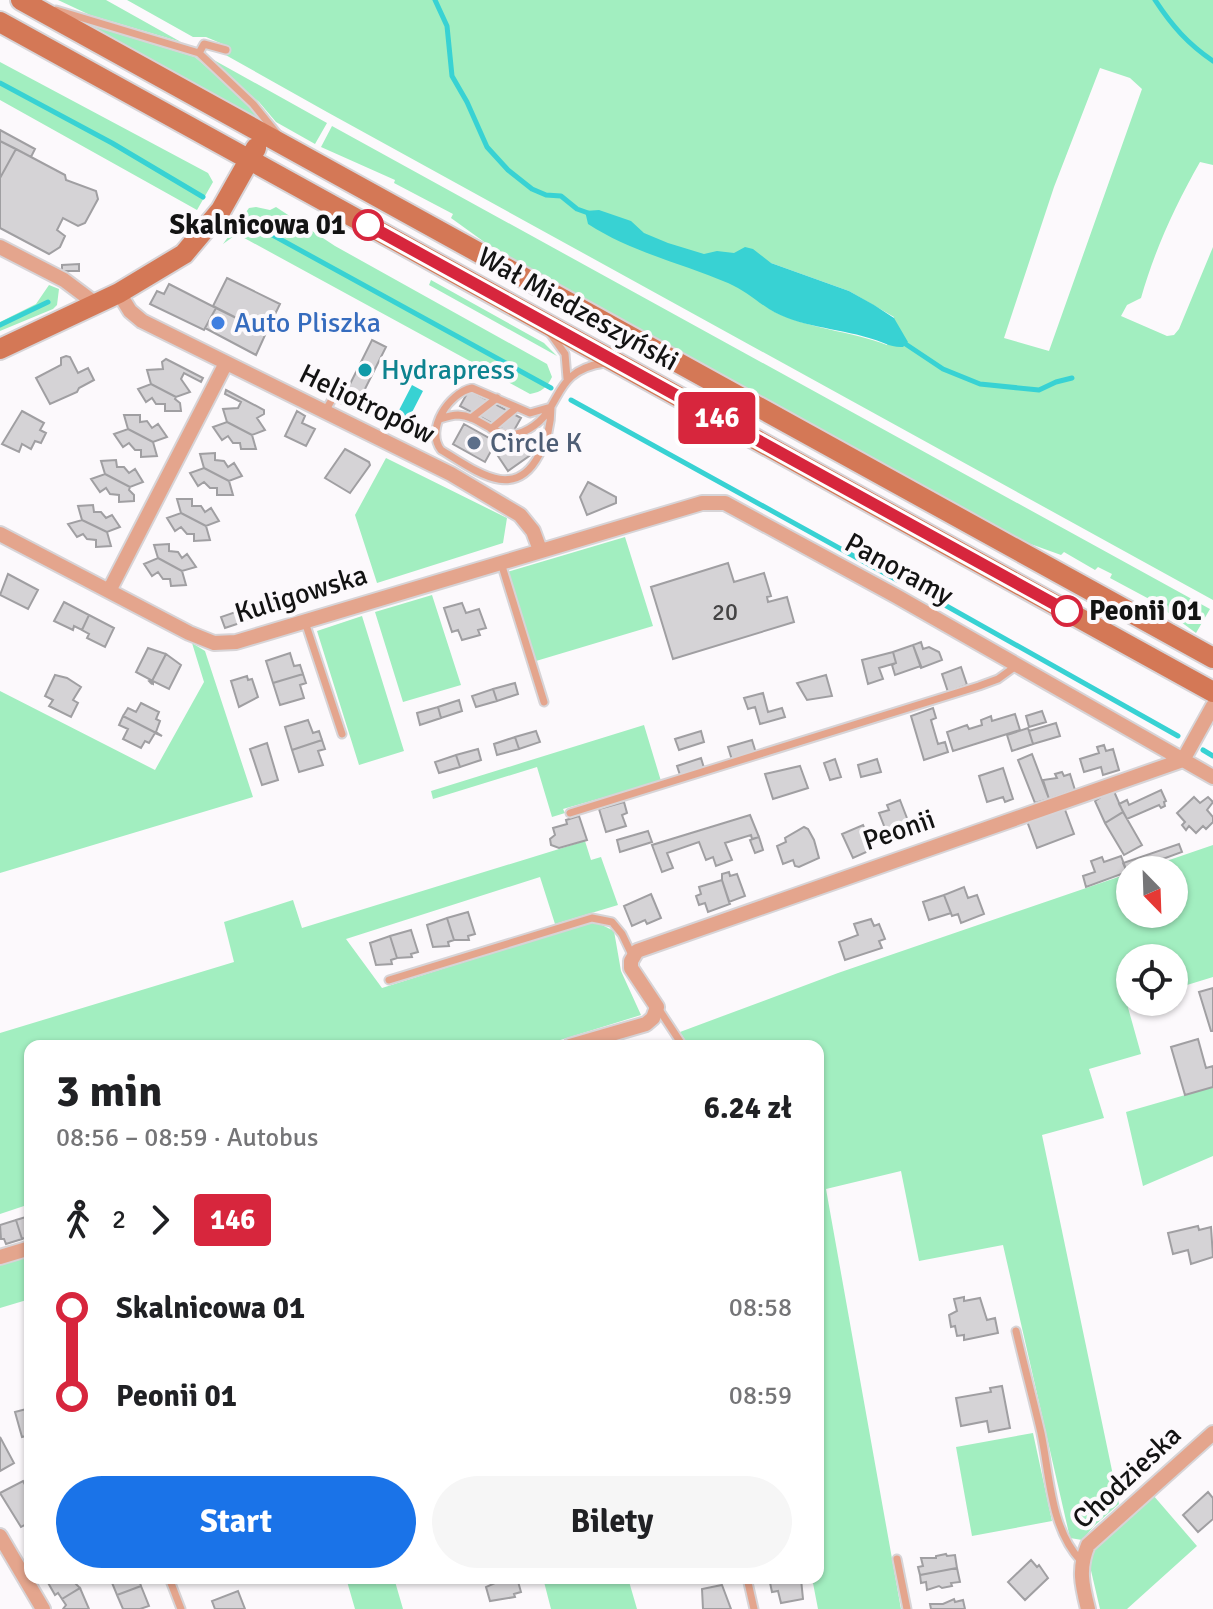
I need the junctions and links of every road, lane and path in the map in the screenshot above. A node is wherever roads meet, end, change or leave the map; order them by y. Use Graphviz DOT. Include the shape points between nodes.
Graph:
graph roads {
  1 [pos="21,0"];
  2 [pos="0,22"];
  3 [pos="226,50"];
  4 [pos="200,52"];
  5 [pos="263,133"];
  6 [pos="286,146"];
  7 [pos="250,160"];
  8 [pos="0,247"];
  9 [pos="119,293"];
  10 [pos="96,304"];
  11 [pos="541,321"];
  12 [pos="0,349"];
  13 [pos="614,361"];
  14 [pos="226,363"];
  15 [pos="567,378"];
  16 [pos="497,398"];
  17 [pos="551,407"];
  18 [pos="516,408"];
  19 [pos="324,413"];
  20 [pos="471,418"];
  21 [pos="440,419"];
  22 [pos="491,429"];
  23 [pos="433,433"];
  24 [pos="0,534"];
  25 [pos="540,550"];
  26 [pos="500,561"];
  27 [pos="109,591"];
  28 [pos="305,620"];
  29 [pos="1213,658"];
  30 [pos="1016,666"];
  31 [pos="1213,692"];
  32 [pos="544,702"];
  33 [pos="1213,706"];
  34 [pos="342,734"];
  35 [pos="1183,760"];
  36 [pos="1213,777"];
  37 [pos="570,813"];
  38 [pos="633,957"];
  39 [pos="389,980"];
  40 [pos="657,1007"];
  41 [pos="591,1040"];
  42 [pos="679,1040"];
  43 [pos="24,1250"];
  44 [pos="0,1257"];
  45 [pos="1016,1331"];
  46 [pos="1213,1433"];
  47 [pos="0,1536"];
  48 [pos="897,1559"];
  49 [pos="1081,1561"];
  50 [pos="24,1577"];
  51 [pos="28,1584"];
  52 [pos="171,1584"];
  53 [pos="748,1584"];
  54 [pos="43,1609"];
  55 [pos="181,1609"];
  56 [pos="754,1609"];
  57 [pos="907,1609"];
  58 [pos="1088,1609"];
  1 -- 4 [label="lane"];
  1 -- 5 [label="main road, Wał Miedzeszyński"];
  2 -- 7 [label="main road, Wał Miedzeszyński"];
  3 -- 4 [label="lane" via="204,44"];
  4 -- 6 [label="lane" via="253,104"];
  5 -- 6 [label="main road, Wał Miedzeszyński"];
  5 -- 7 [label="main road"];
  6 -- 29 [label="main road, Wał Miedzeszyński"];
  7 -- 9 [label="main road" via="194,245"];
  7 -- 11 [label="main road, Wał Miedzeszyński"];
  8 -- 10 [label="street" via="64,280"];
  9 -- 10 [label="main road"];
  9 -- 14 [label="street, Heliotropów" via="142,321"];
  10 -- 12 [label="main road"];
  11 -- 13 [label="main road, Wał Miedzeszyński"];
  11 -- 15 [label="lane" via="565,354"];
  13 -- 15 [label="lane" via="584,367"];
  13 -- 31 [label="main road, Wał Miedzeszyński"];
  14 -- 19 [label="street, Heliotropów"];
  14 -- 27 [label="street"];
  15 -- 17 [label="lane"];
  16 -- 18 [label="lane"];
  16 -- 20 [label="lane"];
  16 -- 21 [label="lane" via="472,388 460,391"];
  17 -- 18 [label="lane" via="530,413"];
  17 -- 22 [label="lane" via="524,432 503,435"];
  17 -- 23 [label="lane" via="547,440 533,468 513,481 498,481 441,450"];
  18 -- 22 [label="lane"];
  19 -- 23 [label="lane" via="334,396"];
  19 -- 25 [label="street, Heliotropów" via="451,474 513,511 529,526"];
  20 -- 21 [label="lane"];
  20 -- 22 [label="lane"];
  21 -- 23 [label="lane"];
  24 -- 27 [label="street, Kuligowska"];
  25 -- 26 [label="street, Kuligowska"];
  25 -- 30 [label="street, Panoramy" via="702,503 725,503"];
  26 -- 28 [label="street, Kuligowska"];
  26 -- 32 [label="lane"];
  27 -- 28 [label="street, Kuligowska" via="214,643 236,642"];
  28 -- 34 [label="lane"];
  30 -- 35 [label="street, Panoramy"];
  30 -- 37 [label="lane" via="979,686"];
  33 -- 35 [label="street"];
  35 -- 36 [label="street, Panoramy"];
  35 -- 38 [label="street, Peonii" via="644,948"];
  38 -- 39 [label="lane" via="612,922 592,918"];
  38 -- 40 [label="street" via="634,975"];
  40 -- 41 [label="street" via="646,1024"];
  40 -- 42 [label="lane"];
  43 -- 44 [label="street"];
  45 -- 49 [label="lane" via="1056,1514 1068,1547"];
  46 -- 49 [label="street, Chodzieska" via="1109,1523"];
  47 -- 50 [label="street"];
  48 -- 57 [label="lane"];
  49 -- 58 [label="street, Chodzieska"];
  51 -- 54 [label="street"];
  52 -- 55 [label="lane"];
  53 -- 56 [label="lane"];
}
